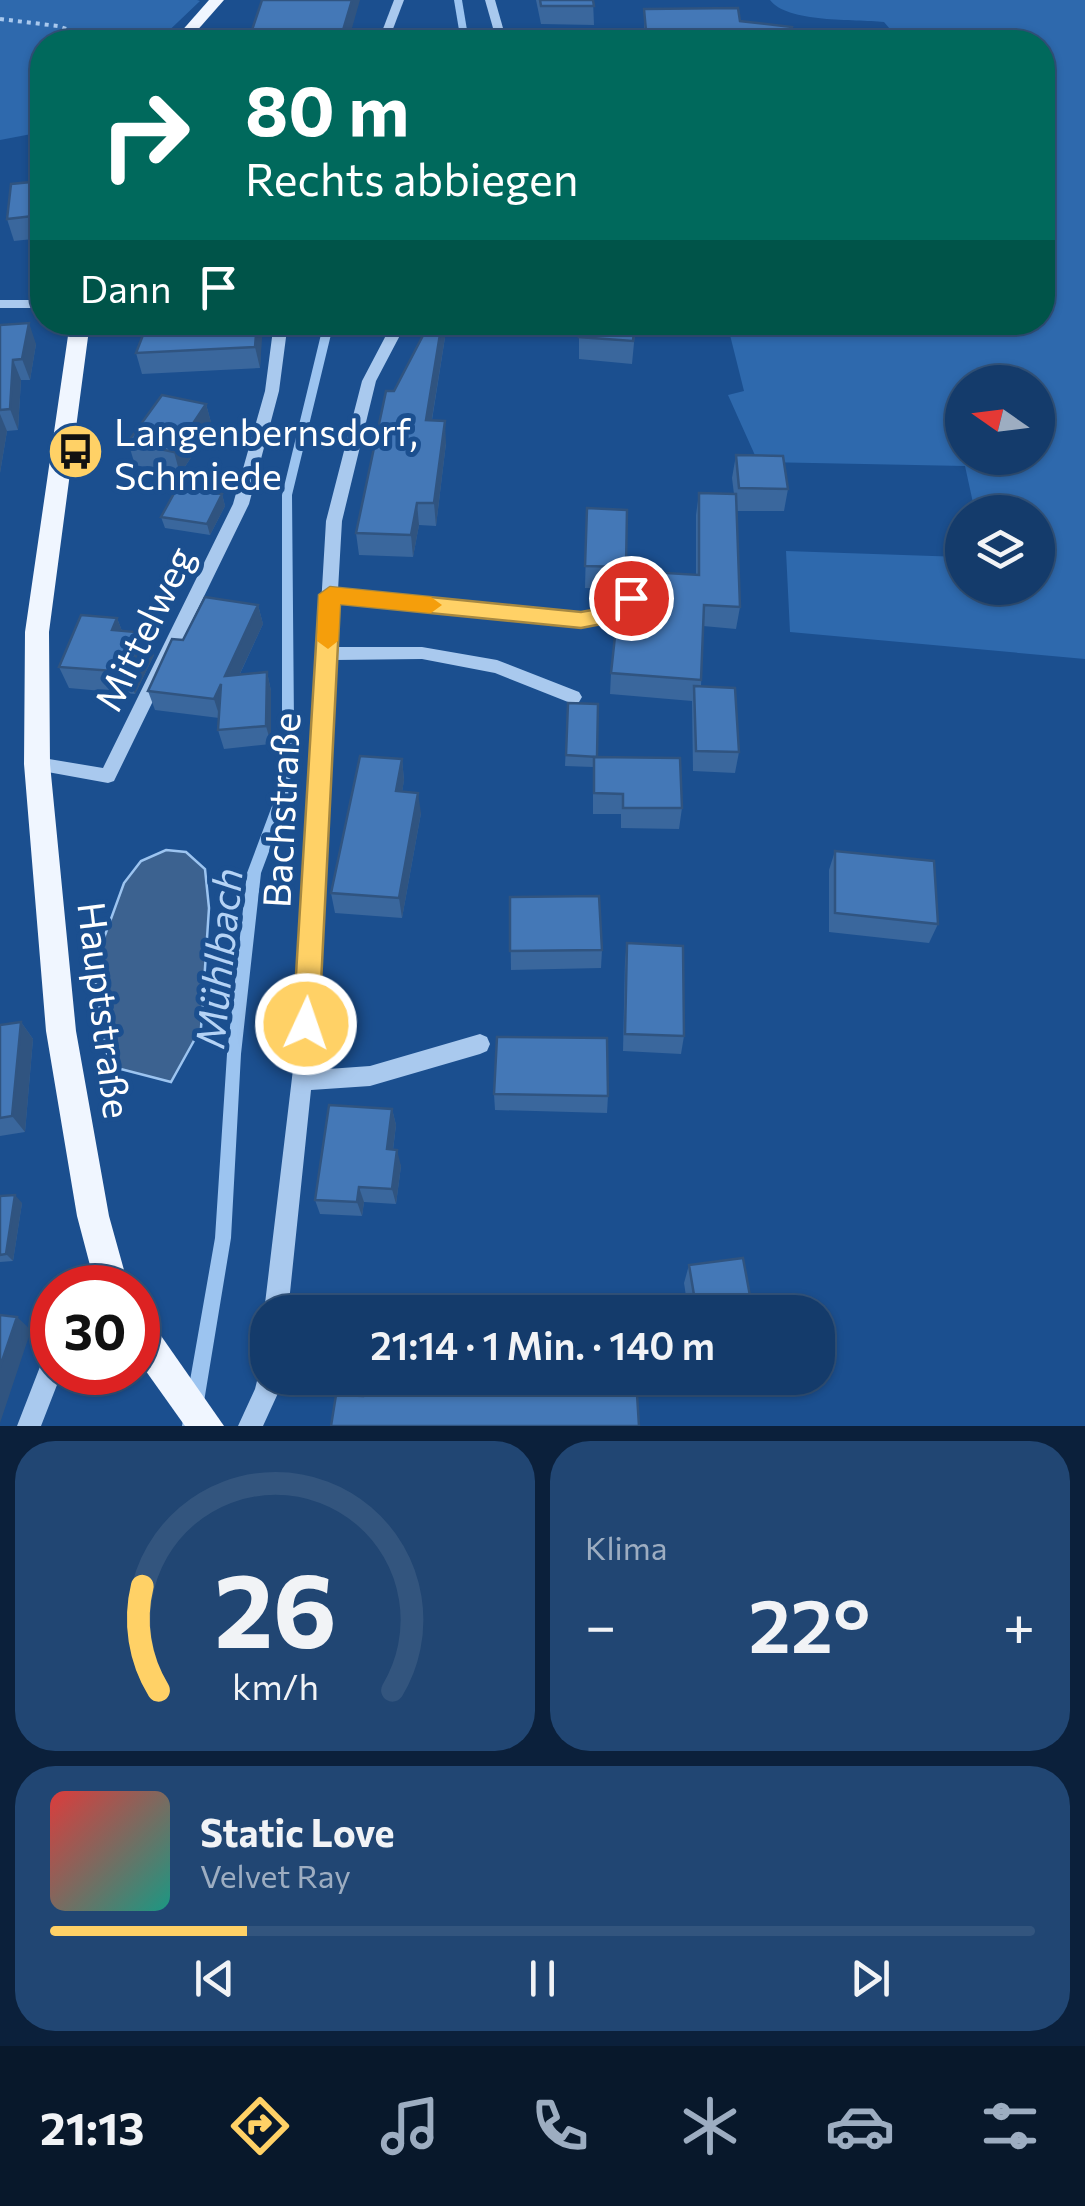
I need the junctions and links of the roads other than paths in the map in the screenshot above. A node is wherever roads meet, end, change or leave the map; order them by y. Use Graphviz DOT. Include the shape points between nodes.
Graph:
graph roads {
  1 [pos="217,0"];
  2 [pos="399,0"];
  3 [pos="490,0"];
  4 [pos="191,30"];
  5 [pos="388,30"];
  6 [pos="499,30"];
  7 [pos="0,304"];
  8 [pos="30,304"];
  9 [pos="78,335"];
  10 [pos="279,335"];
  11 [pos="394,335"];
  12 [pos="330,595"];
  13 [pos="631,598"];
  14 [pos="327,654"];
  15 [pos="574,697"];
  16 [pos="37,764"];
  17 [pos="480,1044"];
  18 [pos="301,1081"];
  19 [pos="107,1265"];
  20 [pos="278,1295"];
  21 [pos="160,1366"];
  22 [pos="41,1395"];
  23 [pos="265,1395"];
  24 [pos="29,1426"];
  25 [pos="206,1426"];
  26 [pos="250,1426"];
  1 -- 4 [label="main road"];
  2 -- 5 [label="street"];
  3 -- 6 [label="street"];
  7 -- 8 [label="street"];
  9 -- 16 [label="main road, Hauptstraße" via="37,632"];
  10 -- 16 [label="street, Mittelweg" via="272,392 241,504 108,776"];
  11 -- 12 [label="street, Bachstraße" via="370,382 334,521"];
  12 -- 13 [label="street" via="581,620 609,616"];
  12 -- 14 [label="street, Bachstraße"];
  14 -- 15 [label="street" via="422,653 497,668"];
  14 -- 18 [label="street, Bachstraße"];
  16 -- 19 [label="main road, Hauptstraße" via="61,1031"];
  17 -- 18 [label="street" via="370,1076"];
  18 -- 20 [label="street, Bachstraße"];
  21 -- 25 [label="main road"];
  22 -- 24 [label="street"];
  23 -- 26 [label="street"];
}
